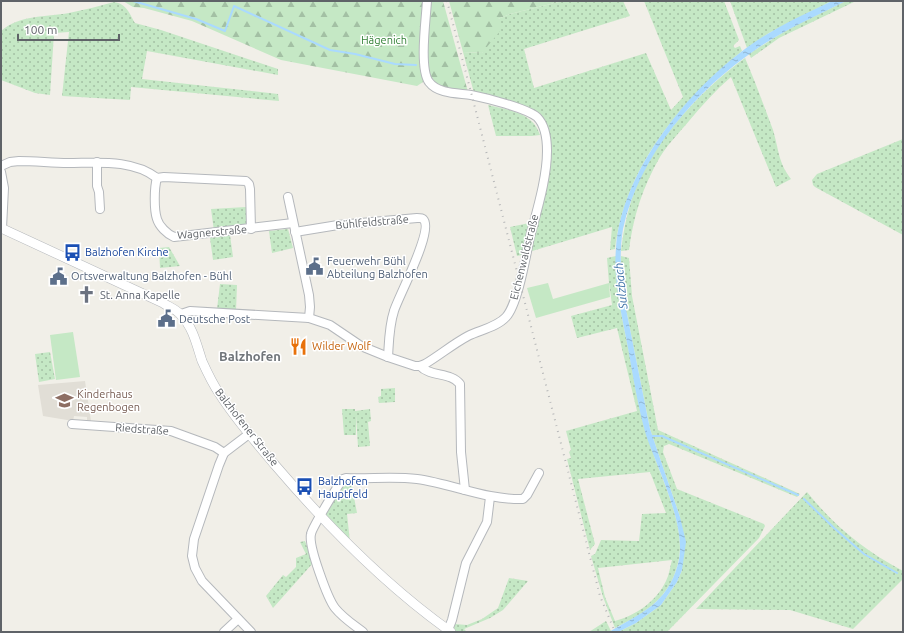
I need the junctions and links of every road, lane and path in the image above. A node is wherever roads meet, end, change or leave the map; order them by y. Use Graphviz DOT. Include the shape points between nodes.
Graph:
graph roads {
  1 [pos="427,1"];
  2 [pos="97,162"];
  3 [pos="1,166"];
  4 [pos="1,172"];
  5 [pos="157,178"];
  6 [pos="288,197"];
  7 [pos="100,209"];
  8 [pos="293,223"];
  9 [pos="1,228"];
  10 [pos="251,229"];
  11 [pos="295,232"];
  12 [pos="181,314"];
  13 [pos="309,318"];
  14 [pos="388,357"];
  15 [pos="420,366"];
  16 [pos="72,424"];
  17 [pos="249,434"];
  18 [pos="224,453"];
  19 [pos="539,473"];
  20 [pos="465,490"];
  21 [pos="490,497"];
  22 [pos="320,516"];
  23 [pos="238,619"];
  24 [pos="449,631"];
  25 [pos="224,632"];
  26 [pos="251,632"];
  27 [pos="363,632"];
  1 -- 15 [label="street, Eichenwaldstraße" via="424,64 433,86 532,114 541,122 548,150 521,280 508,316 468,336"];
  2 -- 3 [label="street" via="19,161"];
  2 -- 5 [label="street" via="131,166"];
  2 -- 7 [label="street"];
  4 -- 9 [label="street" via="4,188"];
  5 -- 10 [label="street" via="246,181 250,189"];
  5 -- 10 [label="street, Wagnerstraße" via="154,187 156,218 170,235 179,237"];
  6 -- 8 [label="street"];
  8 -- 10 [label="street, Wagnerstraße"];
  8 -- 11 [label="street"];
  9 -- 12 [label="street, Balzhofener Straße" via="163,303"];
  11 -- 13 [label="street" via="309,295"];
  11 -- 14 [label="street, Bühlfeldstraße" via="338,225 417,218 424,220 422,245 392,320"];
  12 -- 13 [label="street" via="190,311"];
  12 -- 17 [label="street, Balzhofener Straße" via="189,326 211,381"];
  13 -- 14 [label="street" via="330,325 361,346"];
  14 -- 15 [label="street"];
  15 -- 20 [label="street" via="424,370 454,379 460,384 461,452"];
  16 -- 18 [label="street, Riedstraße" via="171,431 215,447"];
  17 -- 18 [label="street"];
  17 -- 22 [label="street, Balzhofener Straße"];
  18 -- 23 [label="street" via="194,539 192,556 194,568 202,581"];
  19 -- 21 [label="street" via="523,499"];
  20 -- 21 [label="street"];
  20 -- 22 [label="street" via="417,479 346,478 341,481"];
  21 -- 24 [label="street" via="486,522 466,562"];
  22 -- 24 [label="street, Balzhofener Straße" via="368,564"];
  22 -- 27 [label="street" via="310,539 328,594 336,610"];
  23 -- 25 [label="street"];
  23 -- 26 [label="street"];
}
